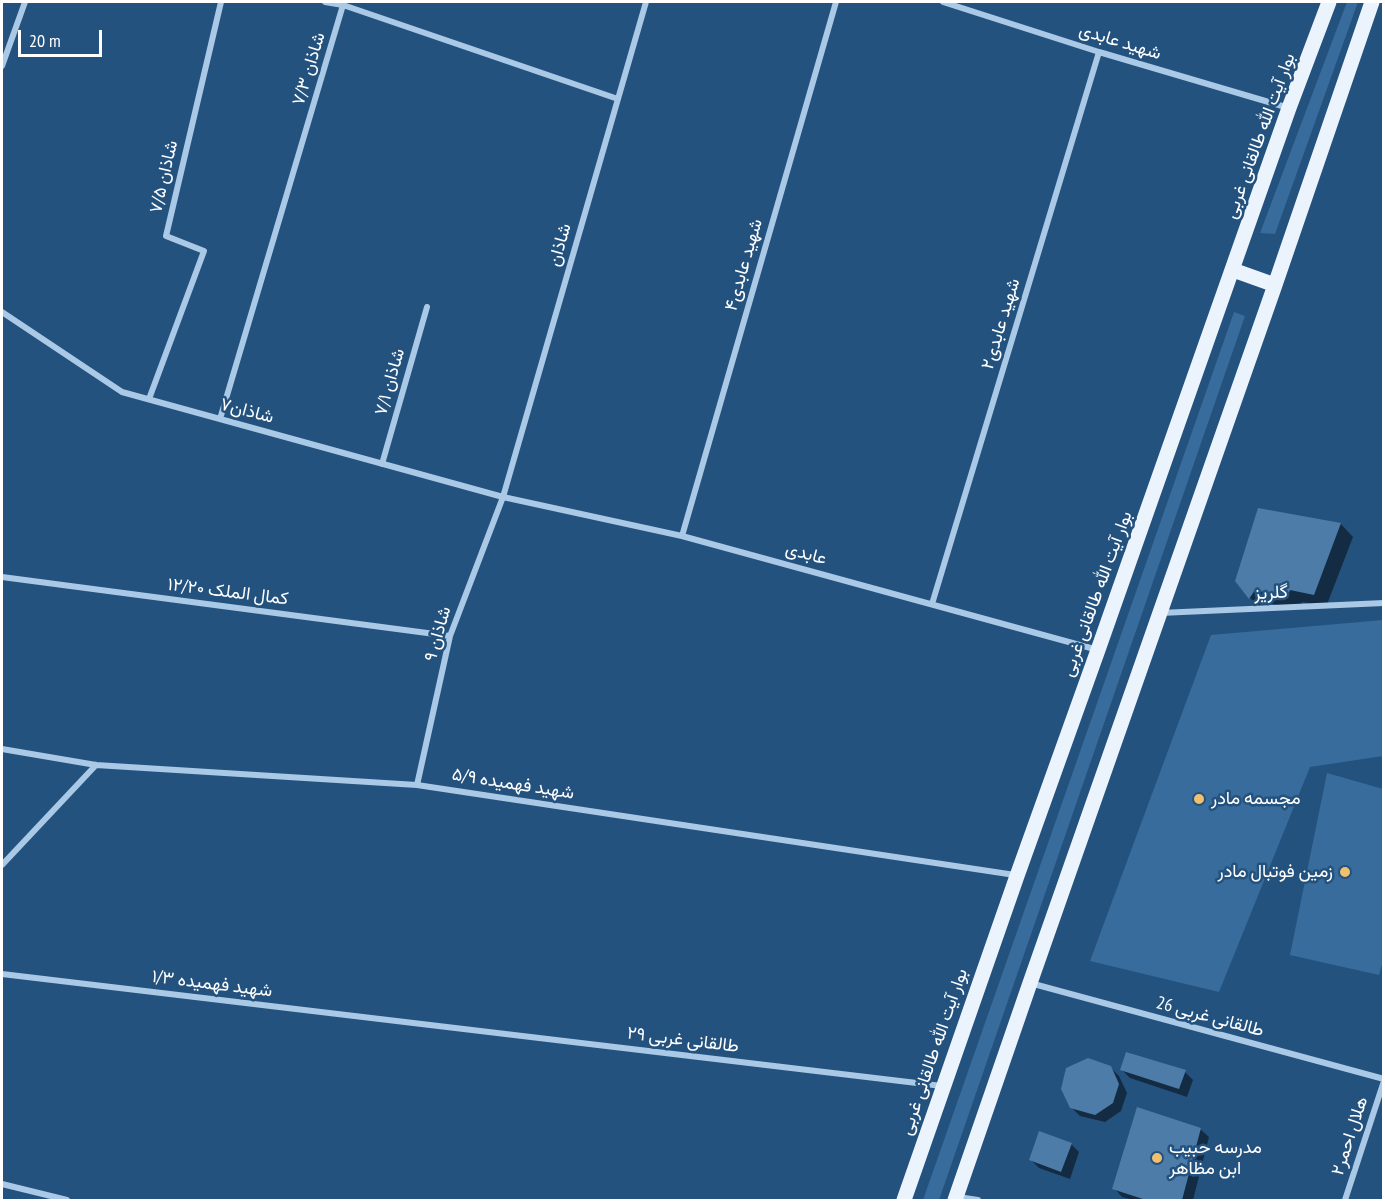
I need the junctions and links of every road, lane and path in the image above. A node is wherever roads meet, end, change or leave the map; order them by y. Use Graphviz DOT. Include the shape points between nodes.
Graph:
graph roads {
  1 [pos="25,2"];
  2 [pos="221,2"];
  3 [pos="326,2"];
  4 [pos="646,2"];
  5 [pos="836,2"];
  6 [pos="943,2"];
  7 [pos="1329,2"];
  8 [pos="1372,2"];
  9 [pos="343,5"];
  10 [pos="1099,52"];
  11 [pos="2,66"];
  12 [pos="618,99"];
  13 [pos="1289,108"];
  14 [pos="1233,270"];
  15 [pos="1275,285"];
  16 [pos="427,307"];
  17 [pos="2,312"];
  18 [pos="149,399"];
  19 [pos="220,419"];
  20 [pos="382,464"];
  21 [pos="503,497"];
  22 [pos="682,536"];
  23 [pos="2,577"];
  24 [pos="1383,603"];
  25 [pos="932,604"];
  26 [pos="1160,613"];
  27 [pos="450,636"];
  28 [pos="1098,650"];
  29 [pos="2,749"];
  30 [pos="96,765"];
  31 [pos="417,785"];
  32 [pos="2,866"];
  33 [pos="1017,876"];
  34 [pos="2,974"];
  35 [pos="1030,983"];
  36 [pos="419,1024"];
  37 [pos="1383,1080"];
  38 [pos="943,1086"];
  39 [pos="2,1184"];
  40 [pos="956,1198"];
  41 [pos="66,1200"];
  42 [pos="903,1200"];
  43 [pos="978,1200"];
  44 [pos="1345,1200"];
  1 -- 11 [label="street"];
  2 -- 18 [label="street, شاذان ۷/۵" via="166,236 204,251"];
  3 -- 9 [label="street"];
  4 -- 12 [label="street, شاذان"];
  5 -- 22 [label="street, شهید عابدی۴"];
  6 -- 10 [label="street, شهید عابدی"];
  7 -- 13 [label="main road, بوار آیت الله طالقانی غربی"];
  8 -- 15 [label="main road"];
  9 -- 12 [label="street"];
  9 -- 19 [label="street, شاذان ۷/۳"];
  10 -- 13 [label="street, شهید عابدی"];
  10 -- 25 [label="street, شهید عابدی۲"];
  12 -- 21 [label="street, شاذان"];
  13 -- 14 [label="main road, بوار آیت الله طالقانی غربی"];
  14 -- 15 [label="main road"];
  14 -- 28 [label="main road, بوار آیت الله طالقانی غربی"];
  15 -- 26 [label="main road"];
  16 -- 20 [label="street, شاذان ۷/۱"];
  17 -- 18 [label="street, شاذان۷" via="122,392"];
  18 -- 19 [label="street, شاذان۷"];
  19 -- 20 [label="street, شاذان۷"];
  20 -- 21 [label="street, شاذان۷"];
  21 -- 22 [label="street, عابدی"];
  21 -- 27 [label="street, شاذان ۹"];
  22 -- 25 [label="street, عابدی"];
  23 -- 27 [label="street, کمال الملک ۱۲/۲۰"];
  24 -- 26 [label="street, گلریز"];
  25 -- 28 [label="street, عابدی"];
  26 -- 35 [label="main road"];
  27 -- 31 [label="street, شاذان ۹"];
  28 -- 33 [label="main road, بوار آیت الله طالقانی غربی"];
  29 -- 30 [label="street, شهید فهمیده ۵/۹"];
  30 -- 31 [label="street, شهید فهمیده ۵/۹"];
  30 -- 32 [label="street"];
  31 -- 33 [label="street, شهید فهمیده ۵/۹"];
  33 -- 38 [label="main road, بوار آیت الله طالقانی غربی"];
  34 -- 36 [label="street, شهید فهمیده ۱/۳"];
  35 -- 37 [label="street, طالقانی غربی 26"];
  35 -- 40 [label="main road"];
  36 -- 38 [label="street, طالقانی غربی ۲۹"];
  37 -- 44 [label="street, هلال احمر۲"];
  38 -- 42 [label="main road, بوار آیت الله طالقانی غربی"];
  39 -- 41 [label="street"];
  40 -- 43 [label="street"];
}
